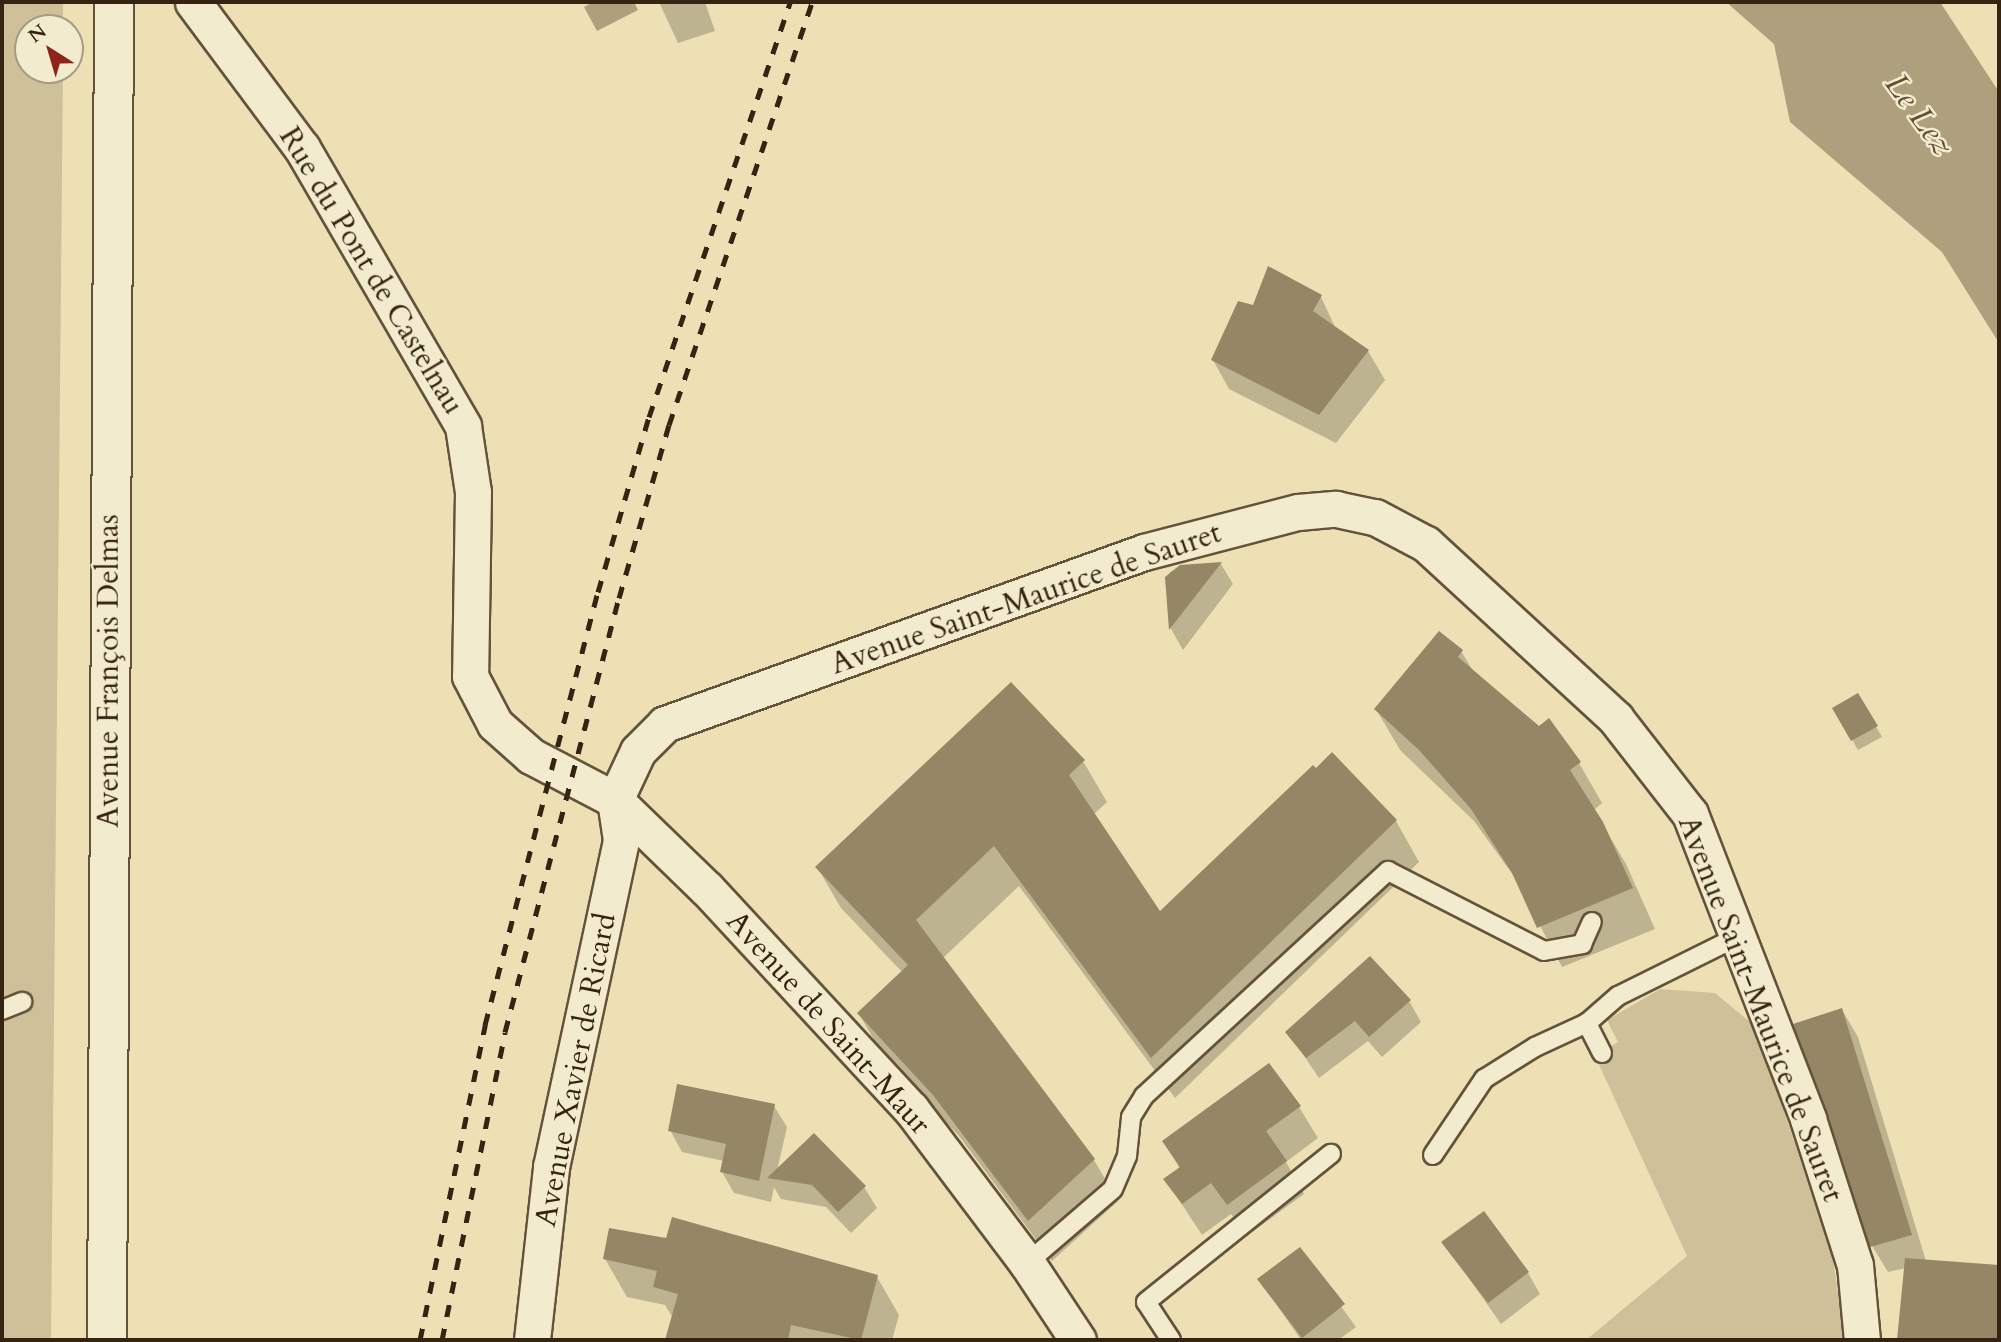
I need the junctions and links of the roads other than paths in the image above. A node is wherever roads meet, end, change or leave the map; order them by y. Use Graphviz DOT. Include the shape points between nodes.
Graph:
graph roads {
  1 [pos="114,2"];
  2 [pos="193,2"];
  3 [pos="531,756"];
  4 [pos="615,800"];
  5 [pos="1592,922"];
  6 [pos="1739,936"];
  7 [pos="22,1002"];
  8 [pos="2,1010"];
  9 [pos="1587,1023"];
  10 [pos="1602,1053"];
  11 [pos="1331,1154"];
  12 [pos="1433,1156"];
  13 [pos="1027,1263"];
  14 [pos="107,1340"];
  15 [pos="532,1340"];
  16 [pos="1078,1340"];
  17 [pos="1171,1340"];
  18 [pos="1862,1340"];
  1 -- 14 [label="main road, Avenue François Delmas"];
  2 -- 3 [label="street, Rue du Pont de Castelnau" via="302,148 463,426 472,492 470,676 495,724"];
  3 -- 4 [label="street, Avenue de Saint-Maur"];
  4 -- 6 [label="street, Avenue Saint-Maurice de Sauret" via="638,751 665,724 1144,552 1298,512 1335,509 1375,517 1426,544 1616,719 1690,814"];
  4 -- 13 [label="street, Avenue de Saint-Maur" via="707,889 911,1109"];
  4 -- 15 [label="street, Avenue Xavier de Ricard" via="621,840 551,1167"];
  5 -- 13 [label="lane" via="1582,944 1564,951 1544,951 1388,871 1144,1096 1131,1117 1127,1156 1113,1189"];
  6 -- 9 [label="lane" via="1618,996"];
  6 -- 18 [label="street, Avenue Saint-Maurice de Sauret" via="1808,1119 1855,1265"];
  7 -- 8 [label="lane"];
  9 -- 10 [label="lane"];
  9 -- 12 [label="lane" via="1535,1047 1484,1079"];
  11 -- 17 [label="lane" via="1146,1303"];
  13 -- 16 [label="street, Avenue de Saint-Maur"];
}
